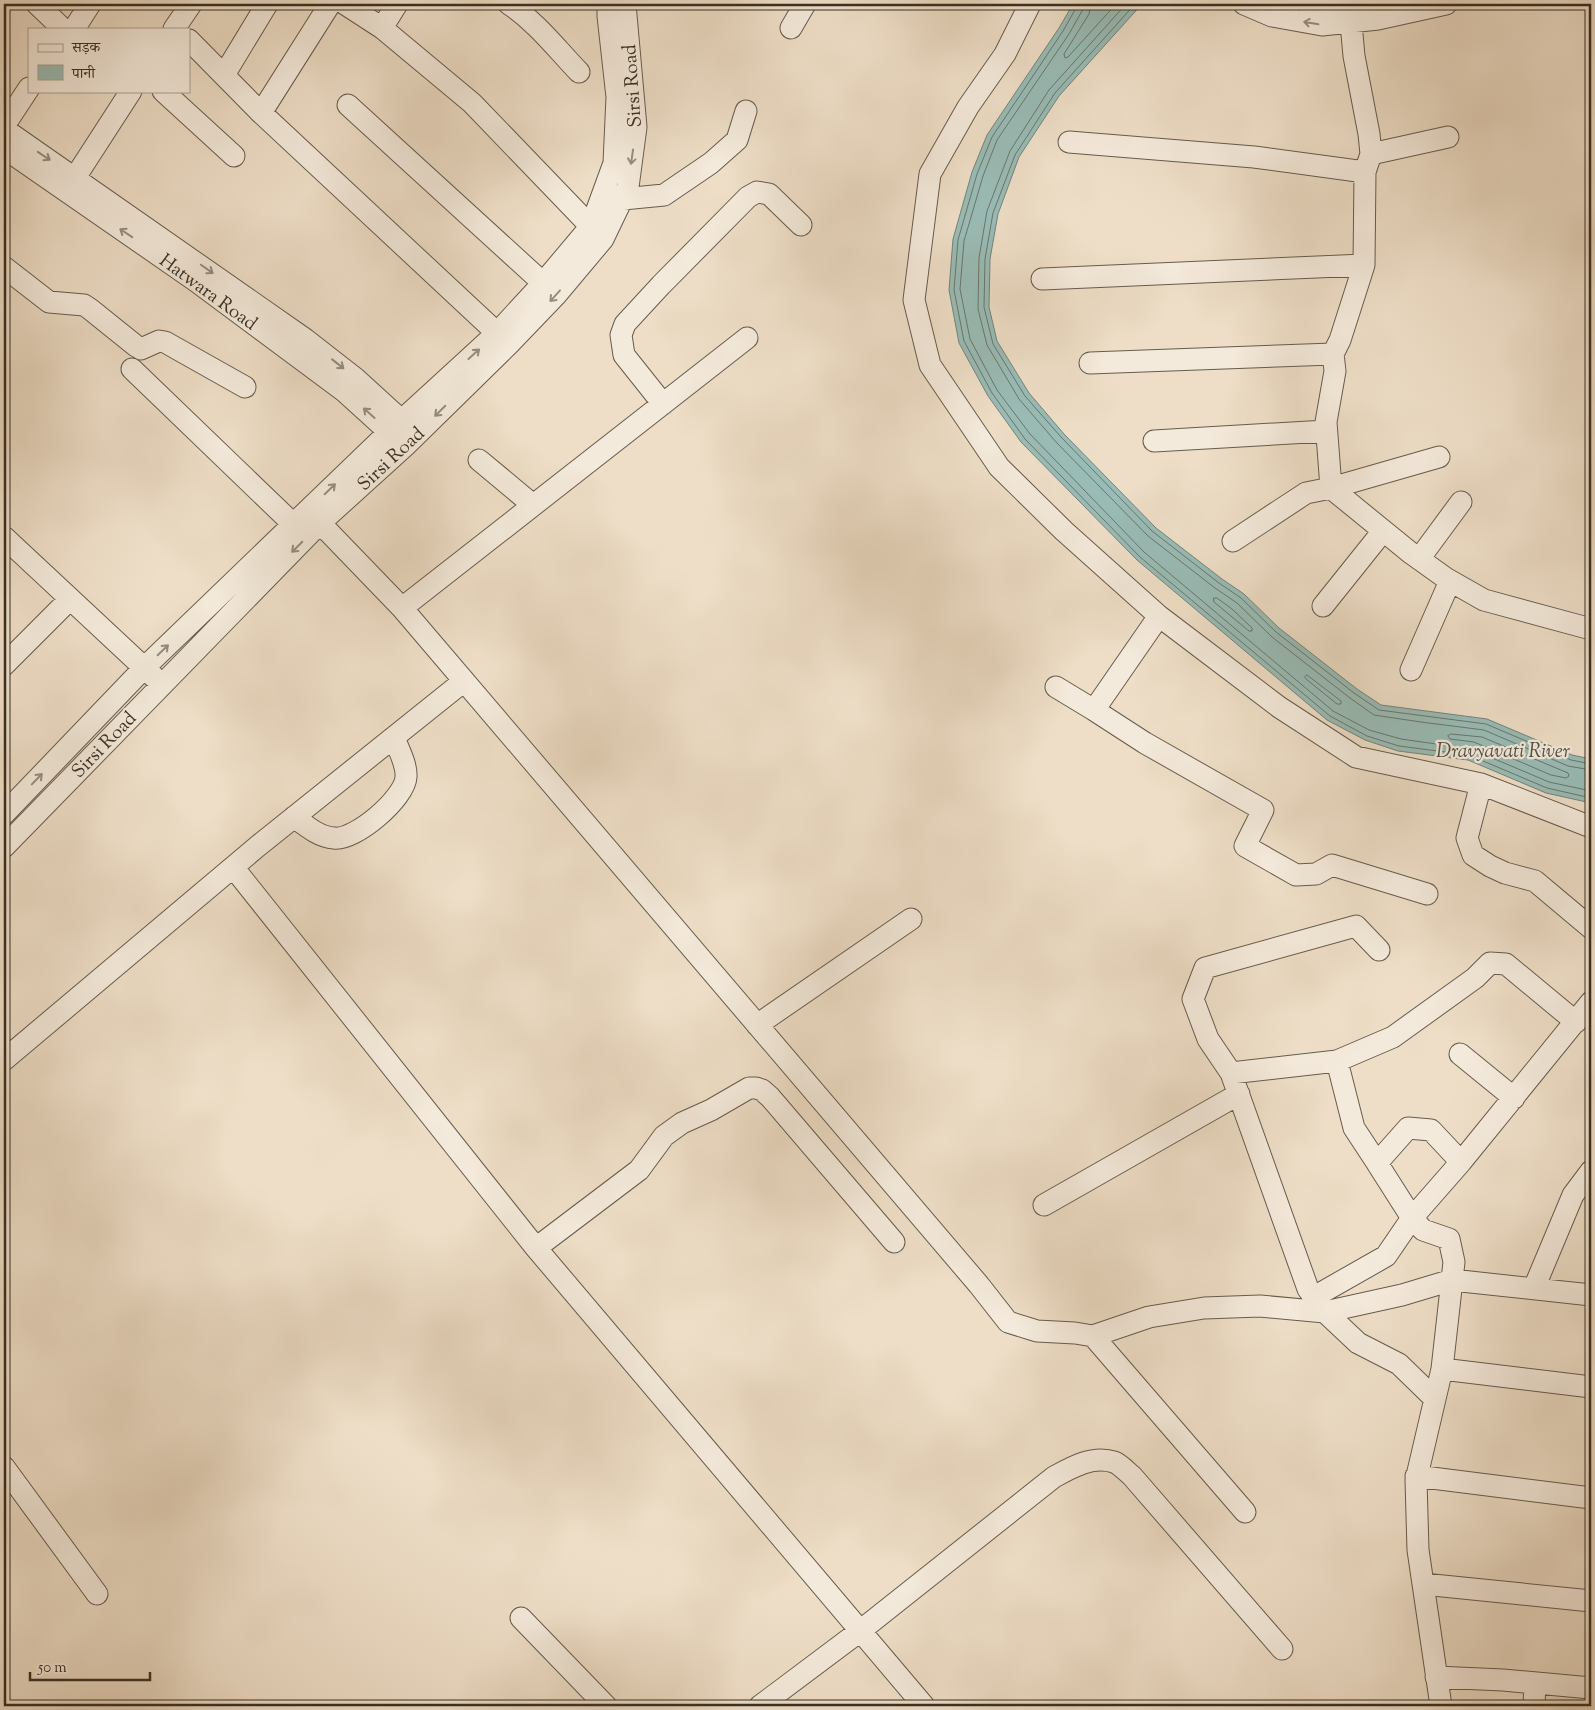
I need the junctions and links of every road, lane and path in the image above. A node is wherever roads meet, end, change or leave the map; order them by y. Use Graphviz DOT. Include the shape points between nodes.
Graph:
graph roads {
  1 [pos="37,4"];
  2 [pos="90,4"];
  3 [pos="191,4"];
  4 [pos="267,4"];
  5 [pos="330,4"];
  6 [pos="344,4"];
  7 [pos="397,4"];
  8 [pos="509,4"];
  9 [pos="608,4"];
  10 [pos="625,4"];
  11 [pos="805,4"];
  12 [pos="1030,4"];
  13 [pos="1244,4"];
  14 [pos="1308,4"];
  15 [pos="1446,4"];
  16 [pos="1376,11"];
  17 [pos="1351,13"];
  18 [pos="62,28"];
  19 [pos="75,28"];
  20 [pos="180,28"];
  21 [pos="382,28"];
  22 [pos="791,28"];
  23 [pos="190,42"];
  24 [pos="579,72"];
  25 [pos="224,75"];
  26 [pos="28,90"];
  27 [pos="129,92"];
  28 [pos="163,92"];
  29 [pos="348,105"];
  30 [pos="746,111"];
  31 [pos="262,114"];
  32 [pos="4,128"];
  33 [pos="1448,137"];
  34 [pos="1069,142"];
  35 [pos="4,148"];
  36 [pos="234,156"];
  37 [pos="1368,163"];
  38 [pos="70,184"];
  39 [pos="623,198"];
  40 [pos="801,225"];
  41 [pos="597,232"];
  42 [pos="1364,265"];
  43 [pos="4,267"];
  44 [pos="1042,280"];
  45 [pos="543,283"];
  46 [pos="497,333"];
  47 [pos="747,338"];
  48 [pos="1333,354"];
  49 [pos="1090,363"];
  50 [pos="132,369"];
  51 [pos="244,387"];
  52 [pos="663,404"];
  53 [pos="1326,431"];
  54 [pos="403,433"];
  55 [pos="1154,441"];
  56 [pos="1439,457"];
  57 [pos="479,460"];
  58 [pos="1332,488"];
  59 [pos="1461,502"];
  60 [pos="533,505"];
  61 [pos="320,523"];
  62 [pos="293,524"];
  63 [pos="1383,531"];
  64 [pos="4,537"];
  65 [pos="1233,541"];
  66 [pos="1419,560"];
  67 [pos="1450,581"];
  68 [pos="70,599"];
  69 [pos="1323,606"];
  70 [pos="402,608"];
  71 [pos="1159,616"];
  72 [pos="1591,629"];
  73 [pos="4,665"];
  74 [pos="144,668"];
  75 [pos="1411,670"];
  76 [pos="464,681"];
  77 [pos="161,684"];
  78 [pos="1056,687"];
  79 [pos="1094,710"];
  80 [pos="394,737"];
  81 [pos="1481,784"];
  82 [pos="4,814"];
  83 [pos="294,817"];
  84 [pos="1591,827"];
  85 [pos="4,847"];
  86 [pos="233,867"];
  87 [pos="1427,894"];
  88 [pos="911,919"];
  89 [pos="1591,928"];
  90 [pos="1379,950"];
  91 [pos="1591,1002"];
  92 [pos="1576,1022"];
  93 [pos="757,1025"];
  94 [pos="1460,1054"];
  95 [pos="4,1060"];
  96 [pos="1337,1061"];
  97 [pos="1231,1073"];
  98 [pos="1239,1094"];
  99 [pos="1514,1098"];
  100 [pos="1461,1162"];
  101 [pos="1377,1163"];
  102 [pos="1591,1171"];
  103 [pos="1582,1196"];
  104 [pos="1044,1206"];
  105 [pos="1412,1218"];
  106 [pos="894,1242"];
  107 [pos="536,1248"];
  108 [pos="1452,1280"];
  109 [pos="1534,1288"];
  110 [pos="1591,1295"];
  111 [pos="1320,1305"];
  112 [pos="1094,1336"];
  113 [pos="1442,1369"];
  114 [pos="1591,1387"];
  115 [pos="1435,1399"];
  116 [pos="4,1467"];
  117 [pos="1416,1476"];
  118 [pos="1591,1498"];
  119 [pos="1245,1512"];
  120 [pos="1422,1584"];
  121 [pos="97,1594"];
  122 [pos="1591,1601"];
  123 [pos="521,1618"];
  124 [pos="860,1632"];
  125 [pos="1282,1649"];
  126 [pos="1436,1677"];
  127 [pos="1535,1683"];
  128 [pos="1591,1688"];
  129 [pos="606,1706"];
  130 [pos="760,1706"];
  131 [pos="924,1706"];
  132 [pos="1441,1706"];
  133 [pos="1534,1706"];
  1 -- 18 [label="street"];
  2 -- 19 [label="street"];
  3 -- 20 [label="street"];
  4 -- 25 [label="street"];
  5 -- 31 [label="street"];
  6 -- 21 [label="street"];
  7 -- 21 [label="street"];
  8 -- 24 [label="street" via="547,37"];
  9 -- 41 [label="street, Sirsi Road" via="617,98 614,163"];
  10 -- 39 [label="street, Sirsi Road, one-way" via="636,128 628,187"];
  11 -- 22 [label="street"];
  12 -- 71 [label="street" via="1005,54 968,107 930,174 914,300 930,365 999,467 1064,531"];
  17 -- 13 [label="street, one-way" via="1322,25 1272,16"];
  14 -- 17 [label="street" via="1342,5"];
  15 -- 16 [label="street"];
  16 -- 17 [label="street"];
  17 -- 37 [label="street" via="1354,56 1369,134"];
  21 -- 41 [label="street" via="472,103"];
  23 -- 25 [label="street"];
  25 -- 31 [label="street"];
  26 -- 32 [label="street"];
  27 -- 38 [label="street"];
  28 -- 36 [label="street"];
  29 -- 45 [label="street"];
  30 -- 39 [label="street" via="737,140 711,163 664,195"];
  31 -- 46 [label="street"];
  32 -- 38 [label="street, one-way"];
  33 -- 37 [label="street"];
  34 -- 37 [label="street"];
  35 -- 38 [label="street, Hatwara Road"];
  37 -- 42 [label="street"];
  38 -- 54 [label="street, Hatwara Road" via="161,247 344,391"];
  39 -- 41 [label="street, Sirsi Road"];
  40 -- 52 [label="street" via="769,194 757,192 748,197 625,324 621,335 624,355"];
  41 -- 45 [label="street, Sirsi Road"];
  41 -- 54 [label="street, Sirsi Road, one-way" via="556,295"];
  42 -- 44 [label="street"];
  42 -- 48 [label="street"];
  43 -- 51 [label="street" via="49,302 90,308 142,349 158,341 164,342"];
  45 -- 46 [label="street, Sirsi Road"];
  54 -- 46 [label="street, Sirsi Road, one-way"];
  47 -- 52 [label="street"];
  48 -- 49 [label="street"];
  48 -- 53 [label="street" via="1335,371"];
  50 -- 62 [label="street"];
  52 -- 60 [label="street"];
  53 -- 55 [label="street"];
  53 -- 58 [label="street"];
  54 -- 61 [label="street, Sirsi Road"];
  62 -- 54 [label="street, Sirsi Road, one-way"];
  56 -- 58 [label="street"];
  57 -- 60 [label="street"];
  58 -- 63 [label="street"];
  58 -- 65 [label="street" via="1306,493"];
  59 -- 66 [label="street"];
  60 -- 70 [label="street"];
  61 -- 70 [label="street"];
  61 -- 77 [label="street, Sirsi Road, one-way"];
  74 -- 62 [label="street, Sirsi Road, one-way"];
  63 -- 66 [label="street"];
  63 -- 69 [label="street"];
  64 -- 68 [label="street"];
  66 -- 67 [label="street"];
  67 -- 72 [label="street" via="1484,600"];
  67 -- 75 [label="street"];
  68 -- 73 [label="street"];
  68 -- 74 [label="street"];
  70 -- 76 [label="street"];
  71 -- 79 [label="street"];
  71 -- 81 [label="street" via="1279,707 1356,757"];
  74 -- 77 [label="street"];
  82 -- 74 [label="street, Sirsi Road, one-way"];
  76 -- 80 [label="street"];
  76 -- 93 [label="street"];
  77 -- 85 [label="street, Sirsi Road"];
  78 -- 79 [label="street"];
  79 -- 87 [label="street" via="1263,810 1245,846 1296,875 1316,874 1332,865"];
  80 -- 83 [label="street"];
  80 -- 83 [label="street" via="405,767 404,787 378,816 354,834 335,839 315,832"];
  81 -- 84 [label="street"];
  81 -- 89 [label="street" via="1467,838 1473,855 1504,873 1534,881"];
  83 -- 86 [label="street"];
  86 -- 95 [label="street"];
  86 -- 107 [label="street"];
  88 -- 93 [label="street"];
  90 -- 97 [label="street" via="1356,926 1204,968 1193,999 1208,1039"];
  91 -- 92 [label="street"];
  92 -- 96 [label="street" via="1506,964 1490,963 1475,978 1393,1037"];
  92 -- 99 [label="street"];
  93 -- 112 [label="street" via="1008,1322 1037,1331"];
  94 -- 99 [label="street"];
  96 -- 97 [label="street"];
  96 -- 101 [label="street" via="1354,1128"];
  97 -- 98 [label="street"];
  98 -- 104 [label="street"];
  98 -- 111 [label="street" via="1308,1289"];
  99 -- 100 [label="street"];
  100 -- 101 [label="street" via="1431,1130 1408,1128"];
  100 -- 105 [label="street"];
  101 -- 105 [label="street"];
  102 -- 103 [label="street"];
  103 -- 109 [label="street"];
  105 -- 108 [label="street" via="1423,1230 1449,1239 1454,1262"];
  105 -- 111 [label="street" via="1386,1256"];
  106 -- 107 [label="street" via="770,1097 756,1088 742,1091 672,1130 639,1170"];
  107 -- 124 [label="street"];
  108 -- 109 [label="street"];
  108 -- 111 [label="street" via="1402,1295"];
  108 -- 113 [label="street"];
  109 -- 110 [label="street"];
  111 -- 112 [label="street" via="1204,1308 1149,1317"];
  111 -- 115 [label="street" via="1358,1343 1399,1364"];
  112 -- 119 [label="street"];
  113 -- 114 [label="street"];
  113 -- 115 [label="street"];
  115 -- 117 [label="street"];
  116 -- 121 [label="street"];
  117 -- 118 [label="street"];
  117 -- 120 [label="street"];
  120 -- 122 [label="street"];
  120 -- 126 [label="street"];
  123 -- 129 [label="street"];
  124 -- 125 [label="street" via="1054,1477 1076,1465 1095,1460 1114,1462 1132,1476"];
  124 -- 130 [label="street"];
  124 -- 131 [label="street"];
  126 -- 127 [label="street"];
  126 -- 132 [label="street"];
  127 -- 128 [label="street"];
  127 -- 133 [label="street"];
}
